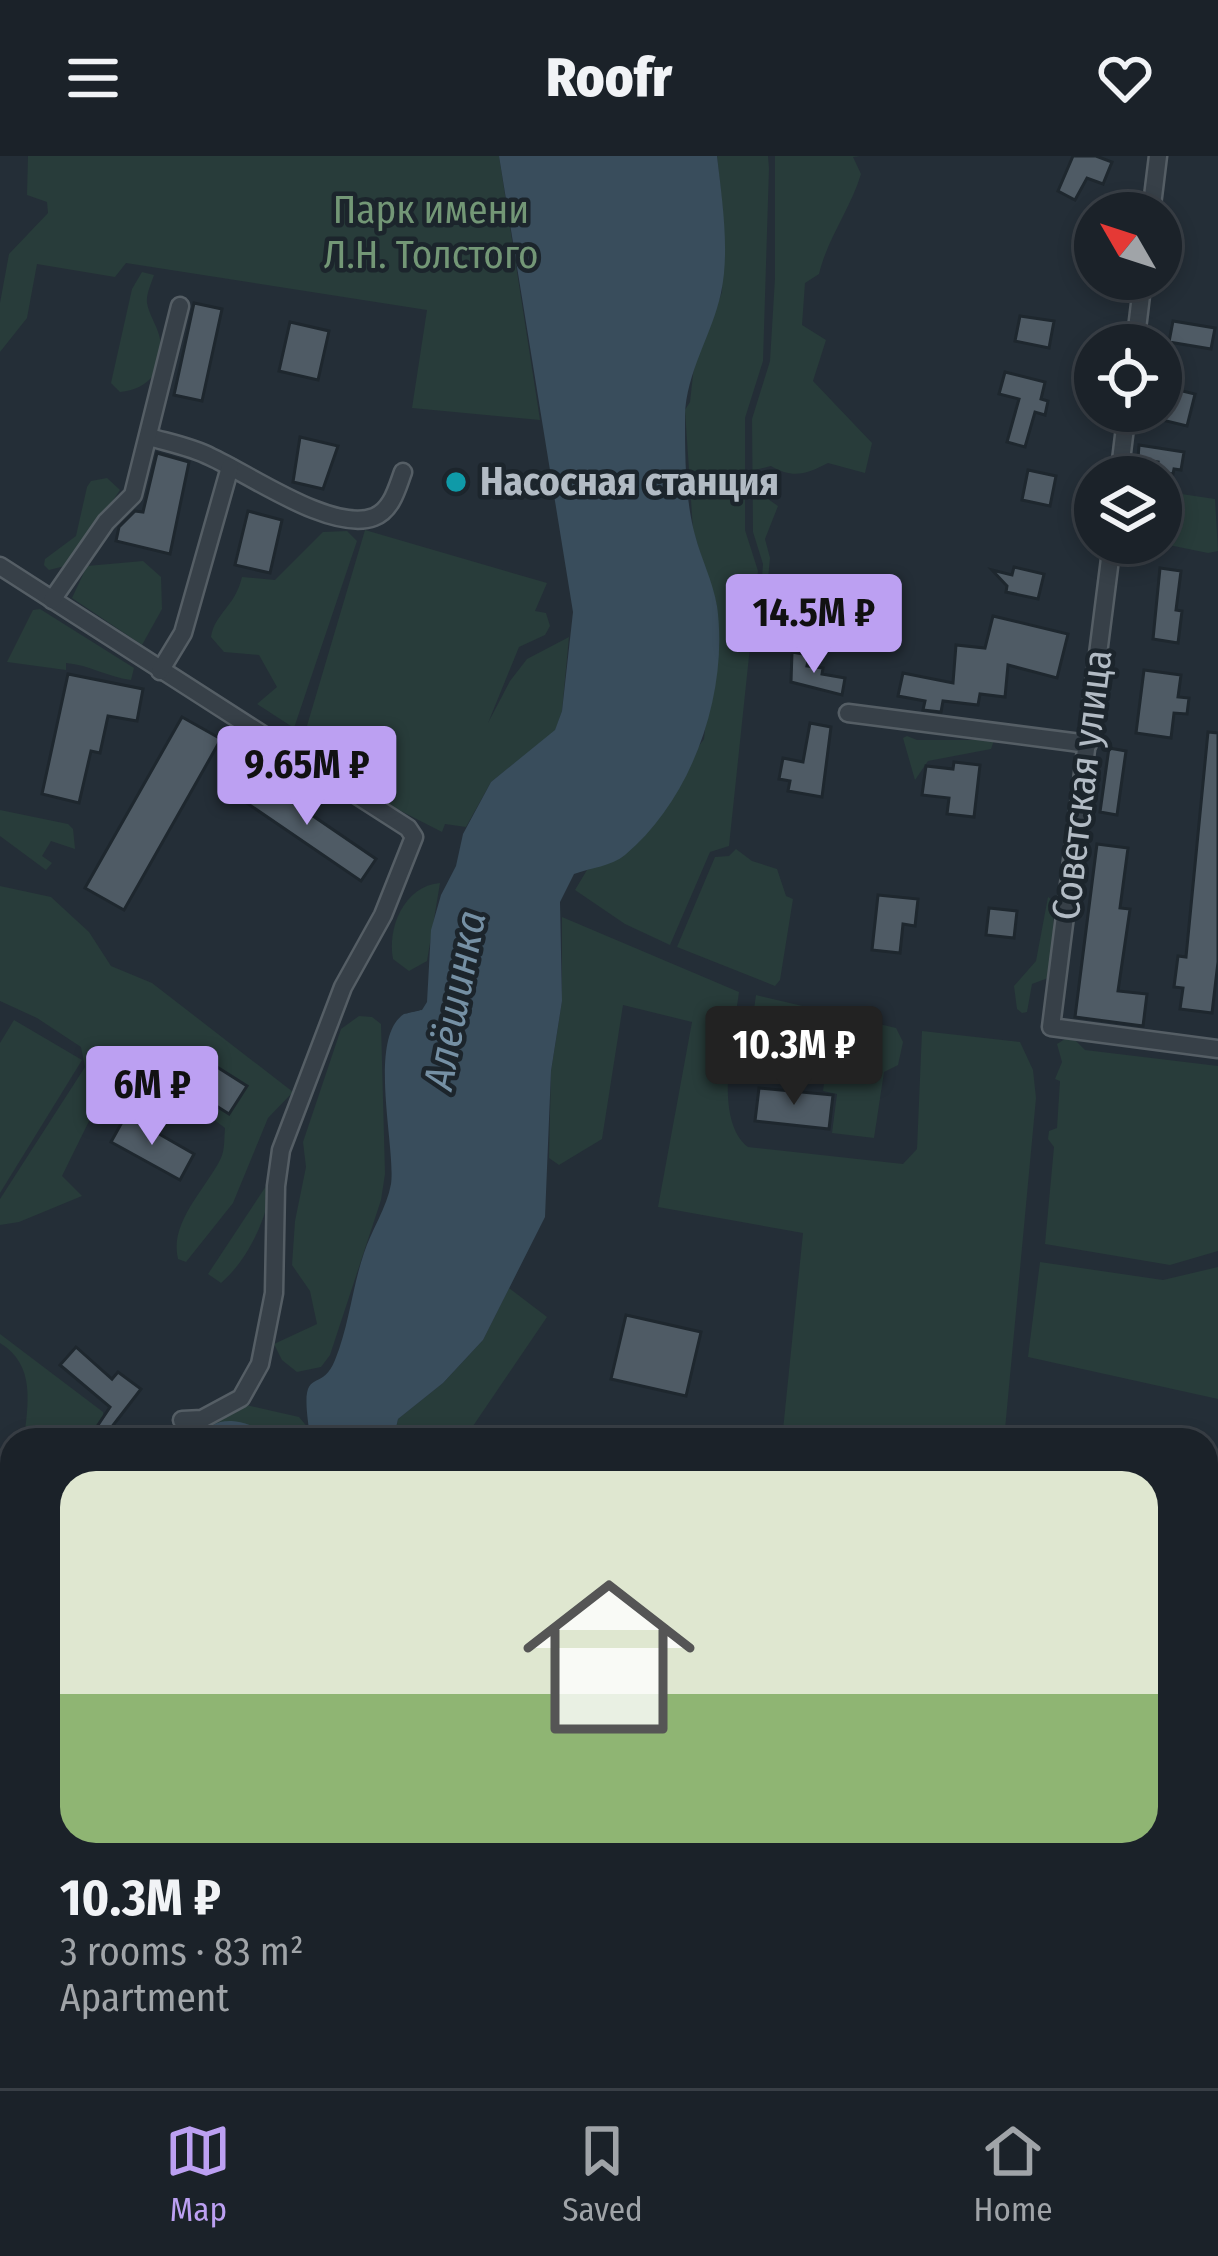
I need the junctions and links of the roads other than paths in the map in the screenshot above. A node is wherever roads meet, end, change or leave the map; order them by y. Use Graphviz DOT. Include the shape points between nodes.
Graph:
graph roads {
  1 [pos="1157,156"];
  2 [pos="1153,192"];
  3 [pos="180,306"];
  4 [pos="149,437"];
  5 [pos="230,467"];
  6 [pos="403,472"];
  7 [pos="1109,564"];
  8 [pos="0,566"];
  9 [pos="52,600"];
  10 [pos="160,671"];
  11 [pos="848,713"];
  12 [pos="1088,744"];
  13 [pos="1218,1049"];
  14 [pos="182,1420"];
  1 -- 2 [label="street"];
  3 -- 4 [label="street"];
  4 -- 5 [label="street"];
  4 -- 9 [label="street" via="133,495"];
  5 -- 6 [label="street" via="312,508 357,520 387,508"];
  5 -- 10 [label="street" via="189,617"];
  7 -- 12 [label="street, Советская улица"];
  8 -- 9 [label="street"];
  9 -- 10 [label="street"];
  10 -- 14 [label="street" via="414,837 343,987 281,1150 274,1293 260,1364 242,1398"];
  11 -- 12 [label="street"];
  12 -- 13 [label="street, Советская улица" via="1051,1027"];
}
